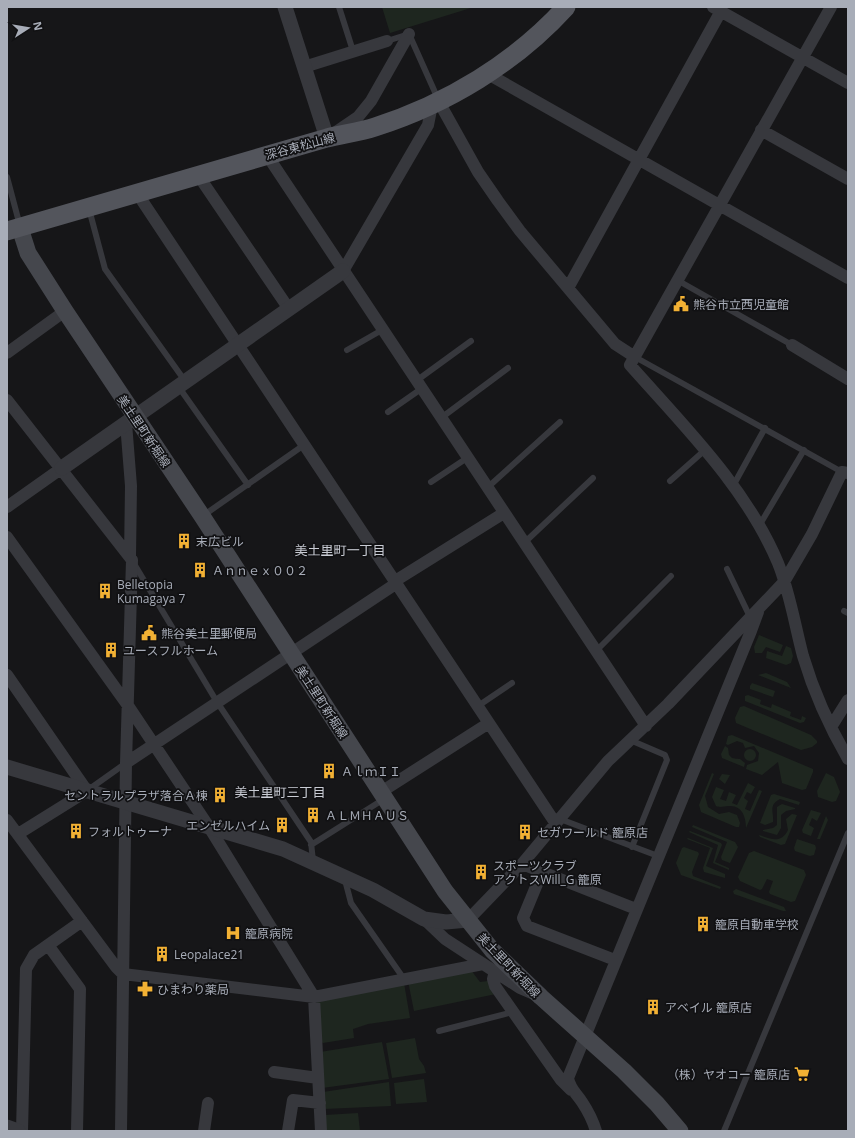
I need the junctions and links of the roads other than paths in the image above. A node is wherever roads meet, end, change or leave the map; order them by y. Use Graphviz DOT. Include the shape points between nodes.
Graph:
graph roads {
  1 [pos="285,7"];
  2 [pos="339,7"];
  3 [pos="566,7"];
  4 [pos="831,7"];
  5 [pos="717,9"];
  6 [pos="409,34"];
  7 [pos="386,40"];
  8 [pos="353,51"];
  9 [pos="803,57"];
  10 [pos="304,67"];
  11 [pos="488,74"];
  12 [pos="848,83"];
  13 [pos="436,103"];
  14 [pos="762,130"];
  15 [pos="328,138"];
  16 [pos="267,155"];
  17 [pos="639,161"];
  18 [pos="198,175"];
  19 [pos="7,178"];
  20 [pos="848,179"];
  21 [pos="137,193"];
  22 [pos="720,205"];
  23 [pos="88,207"];
  24 [pos="14,229"];
  25 [pos="343,272"];
  26 [pos="848,278"];
  27 [pos="677,280"];
  28 [pos="568,288"];
  29 [pos="289,309"];
  30 [pos="65,311"];
  31 [pos="382,330"];
  32 [pos="471,341"];
  33 [pos="237,345"];
  34 [pos="792,345"];
  35 [pos="347,350"];
  36 [pos="7,353"];
  37 [pos="635,357"];
  38 [pos="508,368"];
  39 [pos="848,379"];
  40 [pos="182,384"];
  41 [pos="419,385"];
  42 [pos="7,400"];
  43 [pos="388,412"];
  44 [pos="441,418"];
  45 [pos="131,420"];
  46 [pos="560,422"];
  47 [pos="765,428"];
  48 [pos="304,445"];
  49 [pos="705,450"];
  50 [pos="804,450"];
  51 [pos="468,458"];
  52 [pos="62,468"];
  53 [pos="845,472"];
  54 [pos="593,478"];
  55 [pos="670,481"];
  56 [pos="431,482"];
  57 [pos="248,485"];
  58 [pos="733,486"];
  59 [pos="487,488"];
  60 [pos="7,507"];
  61 [pos="504,513"];
  62 [pos="202,516"];
  63 [pos="759,526"];
  64 [pos="7,538"];
  65 [pos="524,543"];
  66 [pos="131,558"];
  67 [pos="727,569"];
  68 [pos="671,576"];
  69 [pos="396,582"];
  70 [pos="784,582"];
  71 [pos="750,621"];
  72 [pos="596,651"];
  73 [pos="290,653"];
  74 [pos="7,675"];
  75 [pos="512,684"];
  76 [pos="848,700"];
  77 [pos="217,702"];
  78 [pos="129,706"];
  79 [pos="478,706"];
  80 [pos="489,723"];
  81 [pos="646,726"];
  82 [pos="831,727"];
  83 [pos="630,740"];
  84 [pos="154,744"];
  85 [pos="848,759"];
  86 [pos="126,763"];
  87 [pos="7,767"];
  88 [pos="87,791"];
  89 [pos="383,795"];
  90 [pos="125,803"];
  91 [pos="7,820"];
  92 [pos="558,822"];
  93 [pos="209,827"];
  94 [pos="848,833"];
  95 [pos="18,834"];
  96 [pos="311,845"];
  97 [pos="632,847"];
  98 [pos="658,856"];
  99 [pos="313,862"];
  100 [pos="522,864"];
  101 [pos="542,872"];
  102 [pos="344,877"];
  103 [pos="636,909"];
  104 [pos="424,919"];
  105 [pos="468,920"];
  106 [pos="82,921"];
  107 [pos="48,945"];
  108 [pos="615,960"];
  109 [pos="483,964"];
  110 [pos="495,971"];
  111 [pos="123,974"];
  112 [pos="404,980"];
  113 [pos="314,997"];
  114 [pos="540,997"];
  115 [pos="513,1012"];
  116 [pos="439,1031"];
  117 [pos="585,1035"];
  118 [pos="274,1072"];
  119 [pos="318,1078"];
  120 [pos="572,1090"];
  121 [pos="208,1103"];
  122 [pos="320,1103"];
  123 [pos="7,1127"];
  124 [pos="18,1131"];
  125 [pos="22,1131"];
  126 [pos="77,1131"];
  127 [pos="121,1131"];
  128 [pos="204,1131"];
  129 [pos="288,1131"];
  130 [pos="321,1131"];
  131 [pos="596,1131"];
  132 [pos="680,1131"];
  133 [pos="724,1131"];
  1 -- 10 [label="street"];
  2 -- 8 [label="lane"];
  3 -- 11 [label="main road, 深谷東松山線" via="531,41"];
  4 -- 9 [label="street"];
  5 -- 9 [label="street"];
  5 -- 17 [label="street"];
  6 -- 7 [label="lane"];
  6 -- 13 [label="lane"];
  6 -- 15 [label="street" via="371,101 358,118"];
  7 -- 8 [label="street"];
  8 -- 10 [label="street"];
  9 -- 12 [label="street"];
  9 -- 14 [label="street"];
  10 -- 15 [label="street"];
  11 -- 13 [label="main road, 深谷東松山線"];
  11 -- 17 [label="street"];
  13 -- 15 [label="main road, 深谷東松山線" via="374,128"];
  13 -- 25 [label="street" via="428,125"];
  13 -- 28 [label="street" via="478,172 520,231"];
  14 -- 20 [label="street"];
  14 -- 22 [label="street"];
  15 -- 16 [label="main road, 深谷東松山線"];
  16 -- 18 [label="main road, 深谷東松山線"];
  16 -- 25 [label="street"];
  17 -- 22 [label="street"];
  17 -- 28 [label="street"];
  18 -- 21 [label="main road, 深谷東松山線"];
  18 -- 29 [label="street"];
  19 -- 24 [label="lane"];
  21 -- 23 [label="main road, 深谷東松山線"];
  21 -- 33 [label="street"];
  22 -- 26 [label="street"];
  22 -- 27 [label="street"];
  23 -- 24 [label="main road, 深谷東松山線"];
  23 -- 40 [label="lane" via="105,268"];
  24 -- 30 [label="main road, 美土里町新堀線"];
  25 -- 29 [label="street"];
  25 -- 31 [label="street"];
  27 -- 34 [label="lane"];
  27 -- 37 [label="street"];
  28 -- 37 [label="street" via="615,344"];
  29 -- 33 [label="street"];
  30 -- 36 [label="street"];
  30 -- 45 [label="main road, 美土里町新堀線"];
  31 -- 35 [label="lane"];
  31 -- 41 [label="street"];
  32 -- 41 [label="lane"];
  33 -- 40 [label="street"];
  33 -- 48 [label="street"];
  34 -- 39 [label="street"];
  37 -- 47 [label="lane"];
  37 -- 49 [label="street" via="630,365"];
  38 -- 44 [label="lane"];
  40 -- 45 [label="street"];
  40 -- 57 [label="lane"];
  41 -- 43 [label="lane"];
  41 -- 44 [label="street"];
  42 -- 52 [label="street"];
  44 -- 51 [label="street"];
  45 -- 52 [label="street"];
  45 -- 62 [label="main road, 美土里町新堀線"];
  45 -- 66 [label="street"];
  46 -- 59 [label="lane"];
  47 -- 50 [label="lane"];
  47 -- 58 [label="lane"];
  48 -- 57 [label="lane"];
  48 -- 69 [label="street"];
  49 -- 55 [label="lane"];
  49 -- 58 [label="street"];
  50 -- 53 [label="lane"];
  50 -- 63 [label="lane"];
  51 -- 56 [label="lane"];
  51 -- 59 [label="street"];
  52 -- 60 [label="street"];
  52 -- 66 [label="street"];
  53 -- 70 [label="street"];
  54 -- 65 [label="lane"];
  57 -- 62 [label="lane"];
  58 -- 63 [label="street"];
  59 -- 61 [label="street"];
  61 -- 65 [label="street"];
  61 -- 69 [label="street"];
  62 -- 73 [label="main road, 美土里町新堀線"];
  63 -- 70 [label="street" via="777,561"];
  64 -- 78 [label="street"];
  65 -- 72 [label="street"];
  66 -- 77 [label="lane"];
  66 -- 78 [label="street"];
  67 -- 71 [label="lane"];
  68 -- 72 [label="lane"];
  69 -- 73 [label="street"];
  69 -- 79 [label="street"];
  70 -- 71 [label="street"];
  70 -- 82 [label="street" via="804,657 821,709"];
  71 -- 81 [label="street"];
  71 -- 98 [label="street"];
  72 -- 81 [label="street"];
  73 -- 77 [label="street"];
  73 -- 89 [label="main road, 美土里町新堀線"];
  74 -- 88 [label="street"];
  75 -- 79 [label="lane"];
  76 -- 82 [label="street"];
  77 -- 84 [label="street"];
  77 -- 96 [label="lane"];
  78 -- 84 [label="street"];
  78 -- 86 [label="street"];
  79 -- 80 [label="street"];
  80 -- 89 [label="street"];
  80 -- 92 [label="street"];
  81 -- 83 [label="street"];
  82 -- 85 [label="street"];
  83 -- 92 [label="street" via="598,772"];
  83 -- 97 [label="lane" via="665,755 667,760"];
  84 -- 86 [label="street"];
  84 -- 93 [label="street"];
  86 -- 88 [label="lane"];
  86 -- 90 [label="street"];
  87 -- 88 [label="street"];
  88 -- 90 [label="street"];
  88 -- 95 [label="street"];
  89 -- 96 [label="lane"];
  89 -- 105 [label="main road, 美土里町新堀線" via="445,891"];
  90 -- 93 [label="street"];
  90 -- 111 [label="street"];
  91 -- 95 [label="street"];
  92 -- 97 [label="lane"];
  92 -- 100 [label="street"];
  93 -- 99 [label="street" via="283,849"];
  93 -- 113 [label="street"];
  94 -- 133 [label="lane"];
  95 -- 106 [label="street"];
  96 -- 99 [label="lane"];
  97 -- 98 [label="lane"];
  98 -- 103 [label="street"];
  99 -- 102 [label="street"];
  100 -- 101 [label="street"];
  100 -- 105 [label="street"];
  101 -- 103 [label="street"];
  101 -- 108 [label="street" via="523,918 527,926"];
  102 -- 104 [label="street"];
  102 -- 112 [label="lane" via="351,903"];
  103 -- 108 [label="street"];
  104 -- 105 [label="street" via="446,922"];
  104 -- 109 [label="street" via="445,939"];
  105 -- 114 [label="main road, 美土里町新堀線" via="492,950"];
  106 -- 107 [label="street"];
  106 -- 111 [label="street"];
  107 -- 125 [label="street" via="34,955 26,969"];
  107 -- 126 [label="street" via="80,989"];
  108 -- 117 [label="street"];
  109 -- 110 [label="street"];
  109 -- 112 [label="street"];
  110 -- 114 [label="street" via="520,988"];
  110 -- 115 [label="street" via="495,986"];
  111 -- 113 [label="street"];
  111 -- 127 [label="street"];
  112 -- 113 [label="street"];
  113 -- 119 [label="street"];
  114 -- 117 [label="main road, 美土里町新堀線"];
  115 -- 116 [label="lane"];
  115 -- 120 [label="street" via="561,1080"];
  117 -- 120 [label="street" via="568,1078"];
  117 -- 132 [label="main road, 美土里町新堀線" via="657,1104"];
  118 -- 119 [label="street"];
  119 -- 122 [label="street"];
  120 -- 131 [label="street" via="582,1102"];
  121 -- 128 [label="street"];
  122 -- 129 [label="street" via="293,1100"];
  122 -- 130 [label="street"];
  123 -- 124 [label="street"];
}
